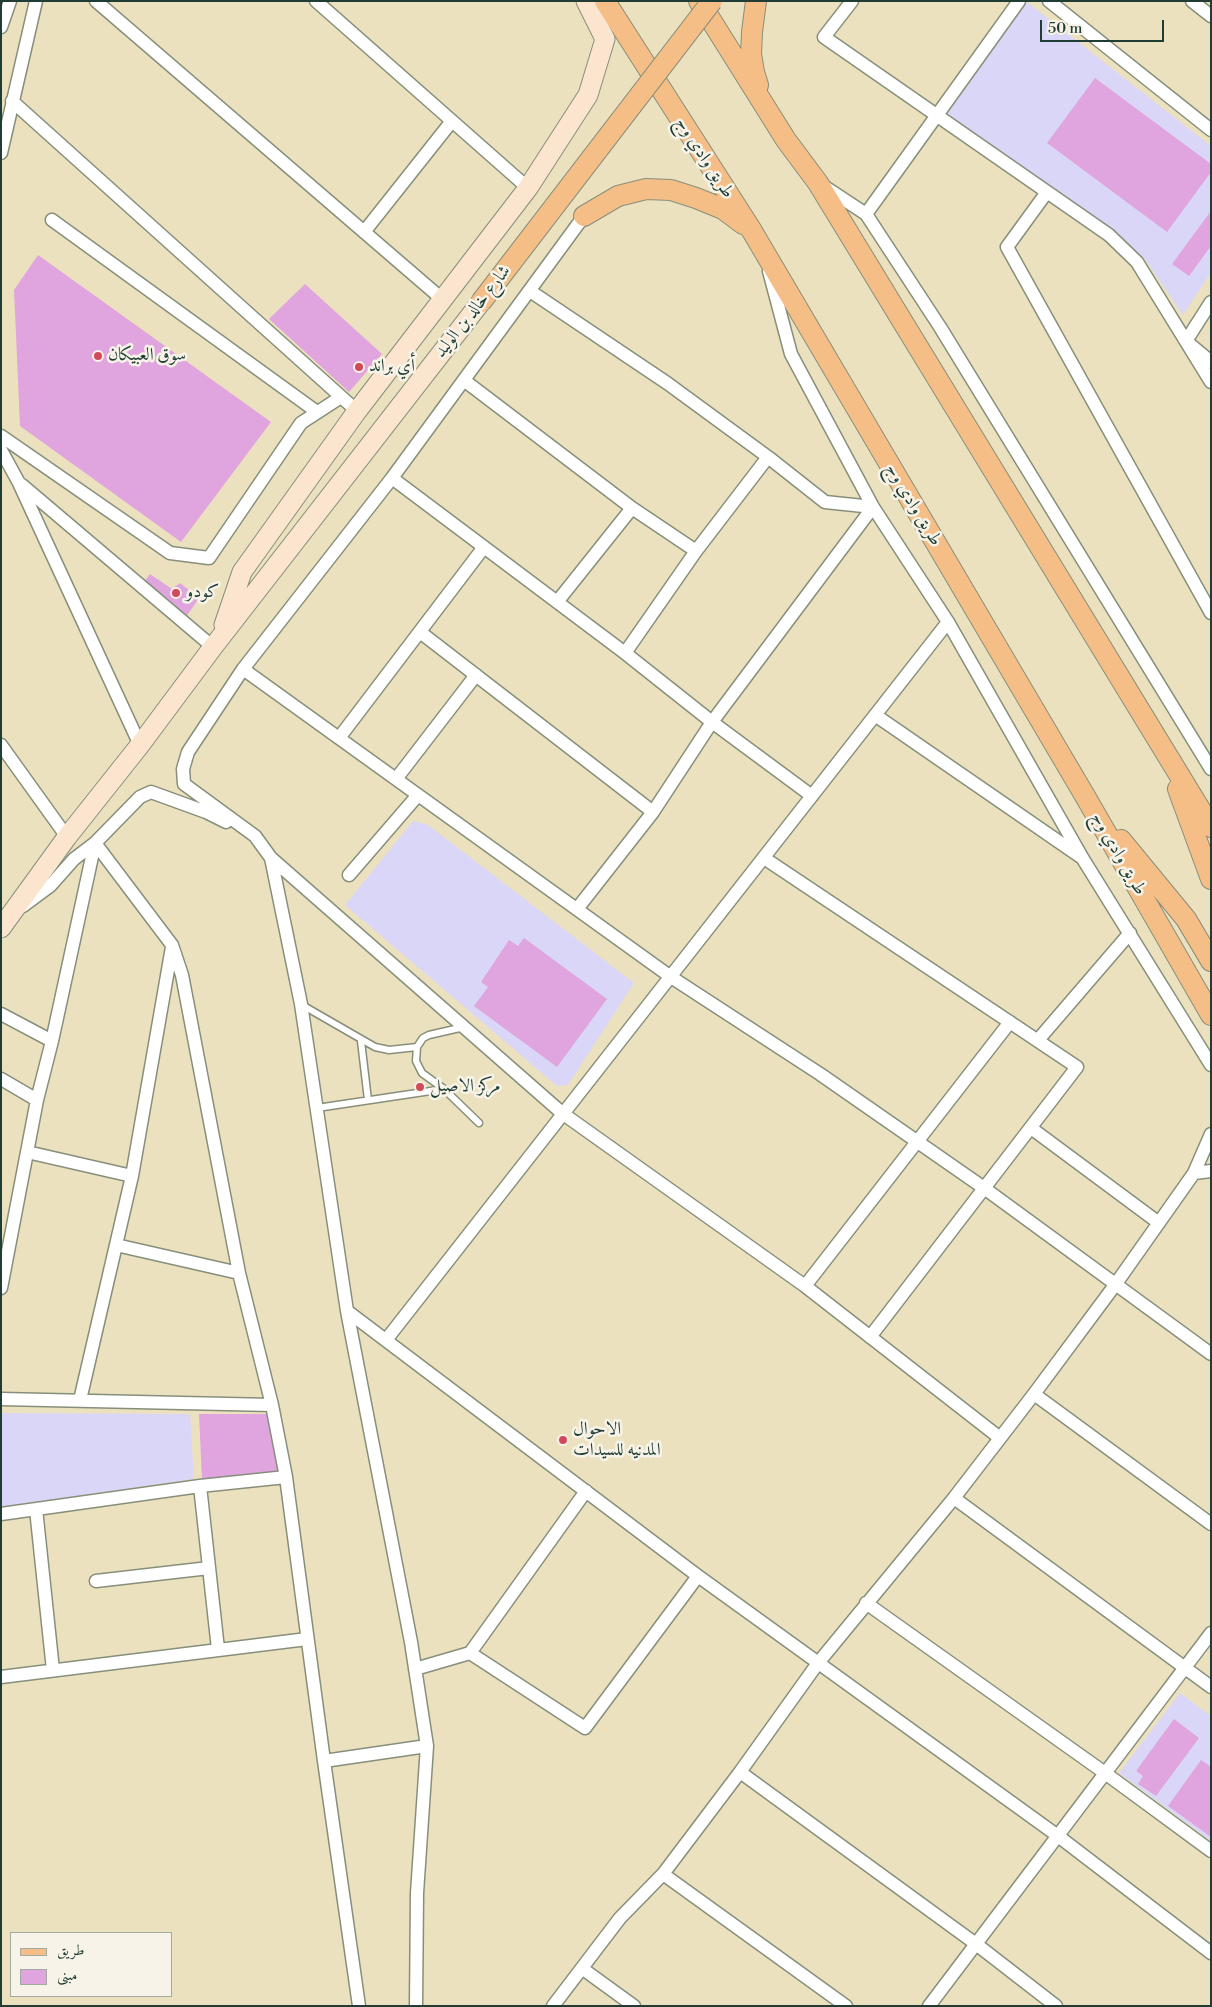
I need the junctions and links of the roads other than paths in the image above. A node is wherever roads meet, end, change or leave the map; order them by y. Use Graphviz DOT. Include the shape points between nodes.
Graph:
graph roads {
  1 [pos="10,1"];
  2 [pos="36,1"];
  3 [pos="96,1"];
  4 [pos="316,1"];
  5 [pos="586,1"];
  6 [pos="605,1"];
  7 [pos="699,1"];
  8 [pos="712,1"];
  9 [pos="756,1"];
  10 [pos="852,1"];
  11 [pos="1019,1"];
  12 [pos="1049,1"];
  13 [pos="1192,1"];
  14 [pos="1211,16"];
  15 [pos="1,27"];
  16 [pos="12,101"];
  17 [pos="937,115"];
  18 [pos="452,121"];
  19 [pos="1211,130"];
  20 [pos="786,140"];
  21 [pos="1,154"];
  22 [pos="818,184"];
  23 [pos="528,188"];
  24 [pos="1047,192"];
  25 [pos="866,214"];
  26 [pos="584,216"];
  27 [pos="52,220"];
  28 [pos="364,232"];
  29 [pos="752,232"];
  30 [pos="763,249"];
  31 [pos="530,292"];
  32 [pos="442,299"];
  33 [pos="480,302"];
  34 [pos="1211,302"];
  35 [pos="1186,341"];
  36 [pos="1211,362"];
  37 [pos="465,381"];
  38 [pos="1211,382"];
  39 [pos="341,397"];
  40 [pos="356,411"];
  41 [pos="317,412"];
  42 [pos="1,436"];
  43 [pos="2,455"];
  44 [pos="768,457"];
  45 [pos="392,478"];
  46 [pos="19,483"];
  47 [pos="872,507"];
  48 [pos="632,508"];
  49 [pos="484,547"];
  50 [pos="696,551"];
  51 [pos="557,602"];
  52 [pos="1211,613"];
  53 [pos="948,622"];
  54 [pos="420,632"];
  55 [pos="216,643"];
  56 [pos="625,653"];
  57 [pos="243,669"];
  58 [pos="476,675"];
  59 [pos="875,714"];
  60 [pos="712,722"];
  61 [pos="339,738"];
  62 [pos="140,745"];
  63 [pos="1,746"];
  64 [pos="1162,747"];
  65 [pos="1211,769"];
  66 [pos="396,779"];
  67 [pos="418,795"];
  68 [pos="812,796"];
  69 [pos="1085,796"];
  70 [pos="653,812"];
  71 [pos="1211,827"];
  72 [pos="255,836"];
  73 [pos="67,837"];
  74 [pos="95,843"];
  75 [pos="271,858"];
  76 [pos="764,858"];
  77 [pos="1083,859"];
  78 [pos="349,875"];
  79 [pos="1211,879"];
  80 [pos="577,909"];
  81 [pos="13,913"];
  82 [pos="1,928"];
  83 [pos="1130,933"];
  84 [pos="172,946"];
  85 [pos="1211,961"];
  86 [pos="671,977"];
  87 [pos="301,1004"];
  88 [pos="1,1014"];
  89 [pos="1211,1015"];
  90 [pos="1010,1022"];
  91 [pos="464,1028"];
  92 [pos="1038,1040"];
  93 [pos="52,1041"];
  94 [pos="361,1041"];
  95 [pos="417,1047"];
  96 [pos="1211,1065"];
  97 [pos="1,1079"];
  98 [pos="444,1089"];
  99 [pos="37,1100"];
  100 [pos="368,1100"];
  101 [pos="317,1108"];
  102 [pos="562,1113"];
  103 [pos="479,1123"];
  104 [pos="1030,1128"];
  105 [pos="1211,1134"];
  106 [pos="917,1142"];
  107 [pos="27,1152"];
  108 [pos="1211,1171"];
  109 [pos="1194,1173"];
  110 [pos="132,1176"];
  111 [pos="984,1188"];
  112 [pos="1159,1223"];
  113 [pos="116,1245"];
  114 [pos="238,1273"];
  115 [pos="1115,1285"];
  116 [pos="805,1286"];
  117 [pos="1,1288"];
  118 [pos="347,1311"];
  119 [pos="870,1337"];
  120 [pos="386,1340"];
  121 [pos="1211,1354"];
  122 [pos="1034,1394"];
  123 [pos="1,1399"];
  124 [pos="80,1400"];
  125 [pos="272,1405"];
  126 [pos="1000,1438"];
  127 [pos="286,1477"];
  128 [pos="200,1486"];
  129 [pos="586,1491"];
  130 [pos="954,1498"];
  131 [pos="36,1509"];
  132 [pos="1,1514"];
  133 [pos="1211,1524"];
  134 [pos="209,1568"];
  135 [pos="698,1576"];
  136 [pos="96,1581"];
  137 [pos="866,1603"];
  138 [pos="1211,1633"];
  139 [pos="307,1639"];
  140 [pos="218,1650"];
  141 [pos="470,1653"];
  142 [pos="818,1663"];
  143 [pos="1184,1668"];
  144 [pos="415,1669"];
  145 [pos="53,1670"];
  146 [pos="1,1677"];
  147 [pos="1211,1687"];
  148 [pos="427,1746"];
  149 [pos="324,1761"];
  150 [pos="740,1772"];
  151 [pos="1105,1773"];
  152 [pos="1058,1836"];
  153 [pos="1211,1851"];
  154 [pos="663,1874"];
  155 [pos="976,1944"];
  156 [pos="1211,1953"];
  157 [pos="583,1969"];
  158 [pos="359,2006"];
  159 [pos="416,2006"];
  160 [pos="553,2006"];
  161 [pos="634,2006"];
  162 [pos="846,2006"];
  163 [pos="929,2006"];
  164 [pos="1056,2006"];
  1 -- 15 [label="street"];
  2 -- 16 [label="street"];
  3 -- 28 [label="street"];
  4 -- 18 [label="street"];
  5 -- 23 [label="street" via="605,39 588,95"];
  6 -- 29 [label="main road, طريق وادي وج"];
  7 -- 20 [label="main road"];
  8 -- 33 [label="main road, شارع خالد بن الوليد, bridge"];
  9 -- 20 [label="main road" via="751,54 754,72 764,103"];
  10 -- 17 [label="street" via="824,37"];
  11 -- 17 [label="street"];
  12 -- 19 [label="street"];
  13 -- 14 [label="street"];
  16 -- 21 [label="street"];
  16 -- 39 [label="street"];
  17 -- 24 [label="street"];
  17 -- 25 [label="street"];
  18 -- 23 [label="street"];
  18 -- 28 [label="street"];
  20 -- 22 [label="main road"];
  22 -- 25 [label="street"];
  22 -- 64 [label="main road"];
  23 -- 32 [label="street"];
  24 -- 35 [label="street" via="1109,235 1138,262"];
  24 -- 52 [label="street" via="1007,247"];
  25 -- 65 [label="street" via="940,327"];
  26 -- 29 [label="main road" via="618,196 646,189 671,190 723,209"];
  26 -- 31 [label="street"];
  27 -- 41 [label="street"];
  28 -- 32 [label="street"];
  29 -- 30 [label="main road, طريق وادي وج"];
  30 -- 47 [label="street" via="792,354"];
  30 -- 69 [label="main road, طريق وادي وج"];
  31 -- 37 [label="street"];
  31 -- 44 [label="street" via="667,383"];
  32 -- 40 [label="street"];
  33 -- 55 [label="street, شارع خالد بن الوليد"];
  34 -- 35 [label="street"];
  35 -- 36 [label="street"];
  35 -- 38 [label="street"];
  37 -- 45 [label="street"];
  37 -- 48 [label="street"];
  39 -- 40 [label="street"];
  39 -- 41 [label="street"];
  40 -- 55 [label="street" via="242,572"];
  41 -- 42 [label="street" via="301,423 209,558 170,553"];
  43 -- 46 [label="street"];
  44 -- 47 [label="street" via="825,502"];
  44 -- 50 [label="street"];
  45 -- 49 [label="street"];
  45 -- 57 [label="street"];
  46 -- 55 [label="street"];
  46 -- 62 [label="street"];
  47 -- 53 [label="street"];
  47 -- 60 [label="street"];
  48 -- 50 [label="street"];
  48 -- 51 [label="street"];
  49 -- 51 [label="street"];
  49 -- 54 [label="street"];
  50 -- 56 [label="street"];
  51 -- 56 [label="street"];
  53 -- 59 [label="street"];
  53 -- 77 [label="street"];
  54 -- 58 [label="street"];
  54 -- 61 [label="street"];
  55 -- 62 [label="street, شارع خالد بن الوليد"];
  56 -- 60 [label="street"];
  57 -- 61 [label="street"];
  57 -- 72 [label="street" via="188,752 183,769 184,784"];
  58 -- 66 [label="street"];
  58 -- 70 [label="street"];
  59 -- 68 [label="street"];
  59 -- 77 [label="street"];
  60 -- 68 [label="street"];
  60 -- 70 [label="street"];
  61 -- 66 [label="street"];
  62 -- 73 [label="street, شارع خالد بن الوليد"];
  63 -- 73 [label="street"];
  64 -- 71 [label="main road"];
  64 -- 79 [label="main road"];
  66 -- 67 [label="street"];
  67 -- 78 [label="street"];
  67 -- 80 [label="street"];
  68 -- 76 [label="street"];
  69 -- 85 [label="main road" via="1186,919"];
  69 -- 89 [label="main road, طريق وادي وج"];
  70 -- 80 [label="street"];
  72 -- 74 [label="street" via="206,812 151,792 140,797"];
  72 -- 75 [label="street"];
  73 -- 81 [label="street, شارع خالد بن الوليد"];
  74 -- 81 [label="street" via="74,859 50,886"];
  74 -- 84 [label="street"];
  74 -- 93 [label="street"];
  75 -- 87 [label="street"];
  75 -- 91 [label="street"];
  76 -- 86 [label="street"];
  76 -- 90 [label="street"];
  77 -- 83 [label="street"];
  80 -- 86 [label="street"];
  81 -- 82 [label="street, شارع خالد بن الوليد"];
  83 -- 92 [label="street"];
  83 -- 96 [label="street"];
  84 -- 110 [label="street"];
  84 -- 114 [label="street" via="182,975"];
  86 -- 102 [label="street"];
  86 -- 106 [label="street"];
  87 -- 94 [label="lane"];
  87 -- 101 [label="street"];
  88 -- 93 [label="street"];
  90 -- 92 [label="street"];
  90 -- 106 [label="street"];
  91 -- 95 [label="lane" via="429,1035"];
  91 -- 102 [label="street"];
  92 -- 104 [label="street" via="1077,1067"];
  93 -- 99 [label="street"];
  94 -- 95 [label="lane" via="389,1050"];
  94 -- 100 [label="lane"];
  95 -- 98 [label="lane" via="416,1061 422,1072"];
  97 -- 99 [label="street"];
  98 -- 100 [label="lane"];
  98 -- 103 [label="lane"];
  99 -- 107 [label="street"];
  100 -- 101 [label="lane"];
  101 -- 118 [label="street"];
  102 -- 116 [label="street"];
  102 -- 120 [label="street"];
  104 -- 111 [label="street"];
  104 -- 112 [label="street"];
  105 -- 109 [label="street"];
  106 -- 111 [label="street"];
  106 -- 116 [label="street"];
  107 -- 110 [label="street"];
  107 -- 117 [label="street"];
  108 -- 109 [label="street"];
  109 -- 112 [label="street"];
  110 -- 113 [label="street"];
  111 -- 115 [label="street"];
  111 -- 119 [label="street"];
  112 -- 115 [label="street"];
  113 -- 114 [label="street"];
  113 -- 124 [label="street"];
  114 -- 125 [label="street"];
  115 -- 121 [label="street"];
  115 -- 122 [label="street"];
  116 -- 119 [label="street"];
  118 -- 120 [label="street"];
  118 -- 144 [label="street"];
  119 -- 126 [label="street"];
  120 -- 129 [label="street"];
  122 -- 126 [label="street"];
  122 -- 133 [label="street"];
  123 -- 124 [label="street"];
  124 -- 125 [label="street"];
  125 -- 127 [label="street"];
  126 -- 130 [label="street"];
  127 -- 128 [label="street"];
  127 -- 139 [label="street"];
  128 -- 131 [label="street"];
  128 -- 134 [label="street"];
  129 -- 135 [label="street"];
  129 -- 141 [label="street"];
  130 -- 137 [label="street"];
  130 -- 143 [label="street"];
  131 -- 132 [label="street"];
  131 -- 145 [label="street"];
  134 -- 136 [label="street"];
  134 -- 140 [label="street"];
  135 -- 141 [label="street" via="585,1728"];
  135 -- 142 [label="street"];
  137 -- 142 [label="street"];
  137 -- 151 [label="street"];
  138 -- 143 [label="street"];
  139 -- 140 [label="street"];
  139 -- 149 [label="street"];
  140 -- 145 [label="street"];
  141 -- 144 [label="street"];
  142 -- 150 [label="street"];
  142 -- 152 [label="street"];
  143 -- 147 [label="street"];
  143 -- 151 [label="street"];
  144 -- 148 [label="street"];
  145 -- 146 [label="street"];
  148 -- 149 [label="street"];
  148 -- 159 [label="street" via="417,1893"];
  149 -- 158 [label="street"];
  150 -- 154 [label="street"];
  150 -- 155 [label="street"];
  151 -- 152 [label="street"];
  151 -- 153 [label="street"];
  152 -- 155 [label="street"];
  152 -- 156 [label="street"];
  154 -- 157 [label="street" via="620,1918"];
  154 -- 162 [label="street"];
  155 -- 163 [label="street"];
  155 -- 164 [label="street"];
  157 -- 160 [label="street"];
  157 -- 161 [label="street"];
}
